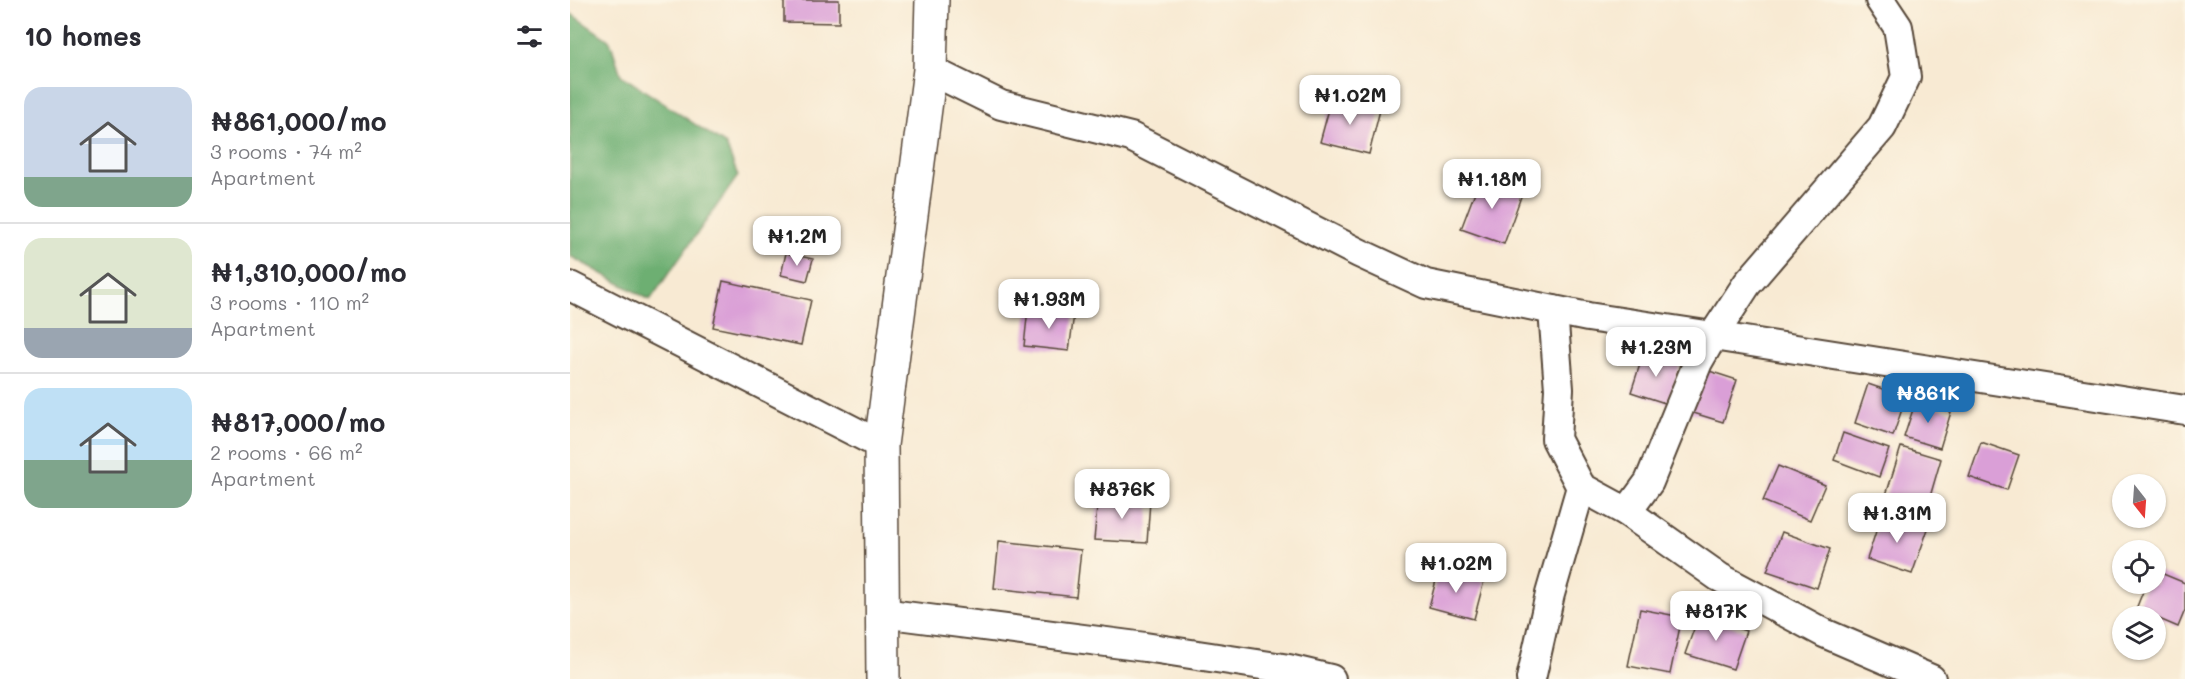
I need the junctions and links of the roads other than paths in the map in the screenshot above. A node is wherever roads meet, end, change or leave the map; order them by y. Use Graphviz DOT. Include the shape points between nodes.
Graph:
graph roads {
  1 [pos="932,0"];
  2 [pos="1880,0"];
  3 [pos="930,70"];
  4 [pos="570,286"];
  5 [pos="1553,310"];
  6 [pos="1713,336"];
  7 [pos="2185,410"];
  8 [pos="881,445"];
  9 [pos="1581,487"];
  10 [pos="1627,512"];
  11 [pos="882,613"];
  12 [pos="883,679"];
  13 [pos="1331,679"];
  14 [pos="1531,679"];
  15 [pos="1931,679"];
  1 -- 3 [label="main road"];
  2 -- 6 [label="street" via="1898,27 1906,77 1882,127 1747,284"];
  3 -- 5 [label="street" via="1001,105 1131,138 1426,284"];
  3 -- 8 [label="main road"];
  4 -- 8 [label="street"];
  5 -- 6 [label="street"];
  5 -- 9 [label="street" via="1559,389 1556,439"];
  6 -- 7 [label="street"];
  6 -- 10 [label="street" via="1698,362 1649,482"];
  8 -- 11 [label="main road"];
  9 -- 10 [label="street"];
  9 -- 14 [label="street" via="1550,594"];
  10 -- 15 [label="street" via="1719,577 1824,633"];
  11 -- 12 [label="main road"];
  11 -- 13 [label="street" via="1145,647"];
}
